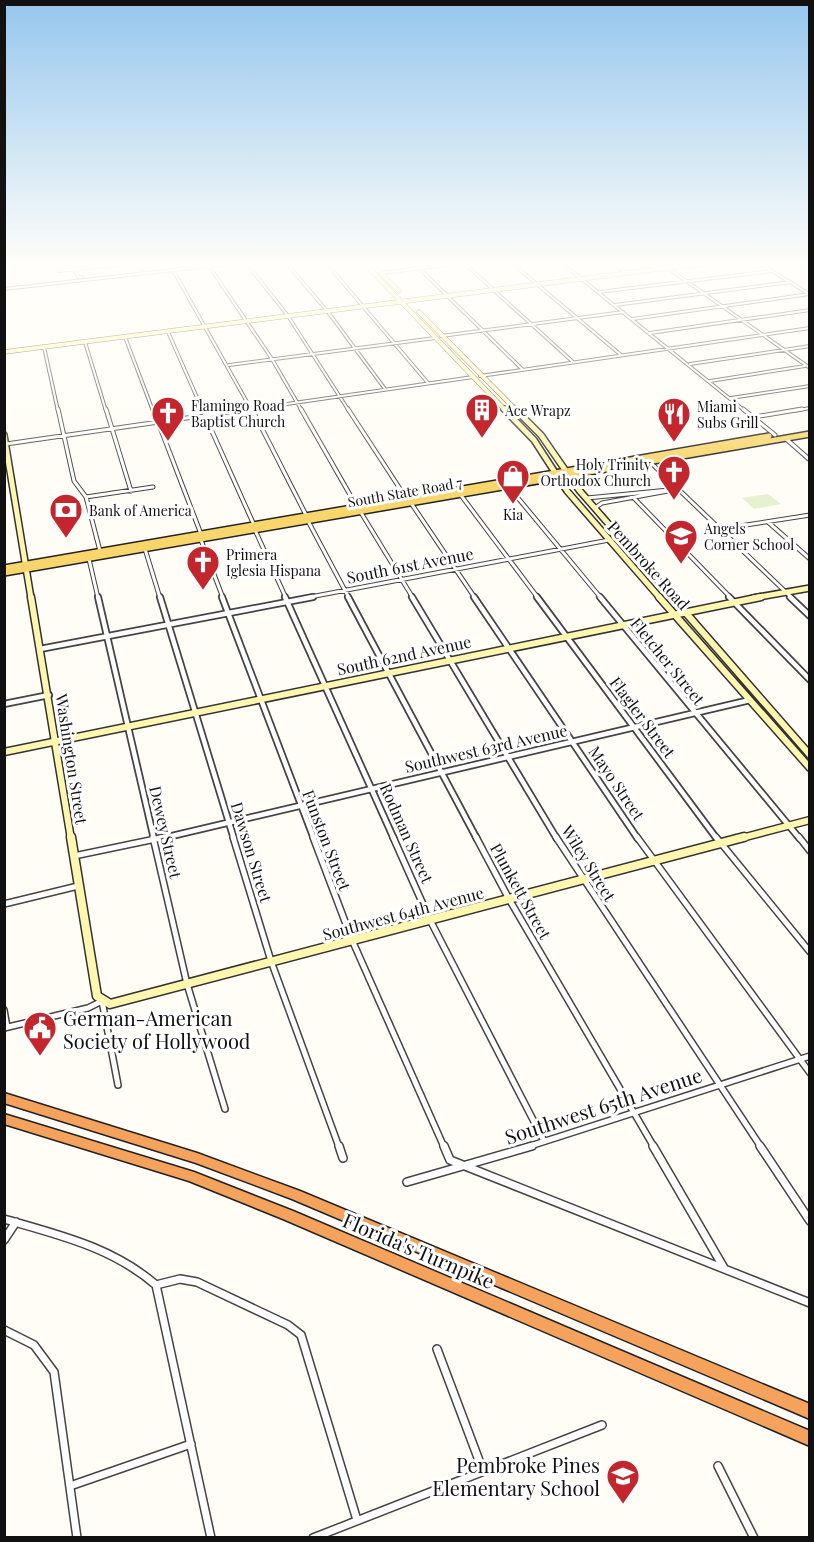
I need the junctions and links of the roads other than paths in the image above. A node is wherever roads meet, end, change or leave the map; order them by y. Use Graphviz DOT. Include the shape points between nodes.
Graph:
graph roads {
  1 [pos="134,336"];
  2 [pos="170,336"];
  3 [pos="212,336"];
  4 [pos="257,336"];
  5 [pos="301,336"];
  6 [pos="346,336"];
  7 [pos="390,336"];
  8 [pos="441,336"];
  9 [pos="490,336"];
  10 [pos="545,336"];
  11 [pos="599,336"];
  12 [pos="654,336"];
  13 [pos="755,336"];
  14 [pos="763,336"];
  15 [pos="125,337"];
  16 [pos="435,338"];
  17 [pos="85,342"];
  18 [pos="395,342"];
  19 [pos="810,346"];
  20 [pos="44,347"];
  21 [pos="355,348"];
  22 [pos="668,348"];
  23 [pos="455,350"];
  24 [pos="783,350"];
  25 [pos="4,352"];
  26 [pos="313,353"];
  27 [pos="621,355"];
  28 [pos="272,359"];
  29 [pos="459,362"];
  30 [pos="573,362"];
  31 [pos="229,364"];
  32 [pos="690,364"];
  33 [pos="808,366"];
  34 [pos="522,369"];
  35 [pos="480,376"];
  36 [pos="473,377"];
  37 [pos="710,381"];
  38 [pos="428,383"];
  39 [pos="810,386"];
  40 [pos="385,389"];
  41 [pos="496,392"];
  42 [pos="340,396"];
  43 [pos="731,398"];
  44 [pos="295,402"];
  45 [pos="810,408"];
  46 [pos="251,409"];
  47 [pos="204,415"];
  48 [pos="754,417"];
  49 [pos="160,422"];
  50 [pos="112,429"];
  51 [pos="810,429"];
  52 [pos="791,432"];
  53 [pos="810,434"];
  54 [pos="4,435"];
  55 [pos="775,435"];
  56 [pos="63,436"];
  57 [pos="785,438"];
  58 [pos="769,441"];
  59 [pos="723,444"];
  60 [pos="6,446"];
  61 [pos="711,451"];
  62 [pos="809,459"];
  63 [pos="650,462"];
  64 [pos="568,473"];
  65 [pos="557,475"];
  66 [pos="508,486"];
  67 [pos="153,487"];
  68 [pos="679,489"];
  69 [pos="131,490"];
  70 [pos="460,494"];
  71 [pos="630,494"];
  72 [pos="86,497"];
  73 [pos="585,498"];
  74 [pos="634,498"];
  75 [pos="409,500"];
  76 [pos="595,508"];
  77 [pos="358,509"];
  78 [pos="810,515"];
  79 [pos="307,518"];
  80 [pos="768,522"];
  81 [pos="254,528"];
  82 [pos="720,529"];
  83 [pos="201,537"];
  84 [pos="609,540"];
  85 [pos="145,549"];
  86 [pos="560,549"];
  87 [pos="100,551"];
  88 [pos="89,559"];
  89 [pos="508,559"];
  90 [pos="810,559"];
  91 [pos="4,567"];
  92 [pos="26,567"];
  93 [pos="455,569"];
  94 [pos="649,571"];
  95 [pos="4,573"];
  96 [pos="401,579"];
  97 [pos="810,588"];
  98 [pos="345,590"];
  99 [pos="786,592"];
  100 [pos="286,601"];
  101 [pos="733,601"];
  102 [pos="682,611"];
  103 [pos="229,612"];
  104 [pos="674,613"];
  105 [pos="810,616"];
  106 [pos="621,623"];
  107 [pos="168,624"];
  108 [pos="107,635"];
  109 [pos="566,635"];
  110 [pos="508,647"];
  111 [pos="39,648"];
  112 [pos="450,659"];
  113 [pos="388,672"];
  114 [pos="810,680"];
  115 [pos="325,685"];
  116 [pos="49,695"];
  117 [pos="260,699"];
  118 [pos="750,700"];
  119 [pos="4,704"];
  120 [pos="195,712"];
  121 [pos="695,713"];
  122 [pos="127,727"];
  123 [pos="633,727"];
  124 [pos="56,741"];
  125 [pos="572,741"];
  126 [pos="4,752"];
  127 [pos="810,755"];
  128 [pos="508,757"];
  129 [pos="810,768"];
  130 [pos="443,772"];
  131 [pos="373,789"];
  132 [pos="299,807"];
  133 [pos="810,820"];
  134 [pos="229,823"];
  135 [pos="787,826"];
  136 [pos="154,840"];
  137 [pos="720,843"];
  138 [pos="810,851"];
  139 [pos="74,856"];
  140 [pos="653,861"];
  141 [pos="582,880"];
  142 [pos="78,886"];
  143 [pos="509,899"];
  144 [pos="4,904"];
  145 [pos="430,920"];
  146 [pos="352,940"];
  147 [pos="810,952"];
  148 [pos="271,961"];
  149 [pos="187,984"];
  150 [pos="102,1001"];
  151 [pos="4,1010"];
  152 [pos="6,1028"];
  153 [pos="810,1056"];
  154 [pos="800,1059"];
  155 [pos="810,1073"];
  156 [pos="118,1085"];
  157 [pos="720,1085"];
  158 [pos="4,1098"];
  159 [pos="225,1109"];
  160 [pos="634,1113"];
  161 [pos="4,1119"];
  162 [pos="544,1141"];
  163 [pos="343,1158"];
  164 [pos="469,1166"];
  165 [pos="407,1182"];
  166 [pos="4,1219"];
  167 [pos="810,1221"];
  168 [pos="16,1222"];
  169 [pos="4,1240"];
  170 [pos="724,1268"];
  171 [pos="156,1285"];
  172 [pos="810,1303"];
  173 [pos="4,1330"];
  174 [pos="436,1349"];
  175 [pos="810,1412"];
  176 [pos="602,1425"];
  177 [pos="810,1439"];
  178 [pos="191,1444"];
  179 [pos="718,1466"];
  180 [pos="483,1471"];
  181 [pos="70,1486"];
  182 [pos="357,1520"];
  183 [pos="77,1538"];
  184 [pos="211,1538"];
  185 [pos="313,1538"];
  186 [pos="754,1538"];
  1 -- 15 [label="street"];
  2 -- 47 [label="street, Rodman Street"];
  3 -- 31 [label="street, Plunkett Street"];
  4 -- 28 [label="street, Wiley Street"];
  5 -- 26 [label="street, Mayo Street"];
  6 -- 21 [label="street"];
  7 -- 18 [label="street"];
  8 -- 23 [label="street"];
  9 -- 34 [label="street"];
  10 -- 30 [label="street"];
  11 -- 27 [label="street"];
  12 -- 22 [label="street"];
  13 -- 22 [label="street"];
  14 -- 24 [label="street"];
  15 -- 17 [label="street"];
  15 -- 49 [label="street, Funston Street"];
  16 -- 18 [label="street"];
  16 -- 23 [label="street"];
  16 -- 29 [label="street"];
  17 -- 20 [label="street"];
  17 -- 50 [label="street"];
  18 -- 21 [label="street"];
  18 -- 38 [label="street"];
  19 -- 24 [label="street"];
  20 -- 25 [label="street"];
  20 -- 56 [label="street"];
  21 -- 26 [label="street"];
  21 -- 40 [label="street"];
  22 -- 27 [label="street"];
  22 -- 32 [label="street"];
  23 -- 35 [label="street"];
  24 -- 32 [label="street"];
  24 -- 33 [label="street"];
  26 -- 28 [label="street"];
  26 -- 42 [label="street, Mayo Street"];
  27 -- 30 [label="street"];
  28 -- 31 [label="street"];
  28 -- 44 [label="street, Wiley Street"];
  29 -- 35 [label="street"];
  29 -- 36 [label="street"];
  30 -- 34 [label="street"];
  31 -- 46 [label="street, Plunkett Street"];
  32 -- 37 [label="street"];
  33 -- 37 [label="street"];
  34 -- 35 [label="street"];
  35 -- 41 [label="street, Pembroke Road"];
  36 -- 38 [label="street"];
  36 -- 41 [label="street"];
  36 -- 65 [label="street, Pembroke Road" via="534,440"];
  37 -- 43 [label="street"];
  38 -- 40 [label="street"];
  39 -- 43 [label="street"];
  40 -- 42 [label="street"];
  41 -- 64 [label="street, Pembroke Road" via="541,435"];
  42 -- 44 [label="street"];
  42 -- 75 [label="street, Mayo Street"];
  43 -- 48 [label="street"];
  44 -- 46 [label="street"];
  44 -- 77 [label="street, Wiley Street"];
  45 -- 48 [label="street"];
  46 -- 47 [label="street"];
  46 -- 79 [label="street, Plunkett Street"];
  47 -- 49 [label="street"];
  47 -- 81 [label="street, Rodman Street"];
  48 -- 55 [label="street"];
  49 -- 50 [label="street"];
  49 -- 83 [label="street, Funston Street"];
  50 -- 56 [label="street"];
  50 -- 69 [label="street"];
  51 -- 52 [label="main road, South State Road 7"];
  52 -- 55 [label="main road, South State Road 7"];
  52 -- 57 [label="main road"];
  53 -- 57 [label="main road, South State Road 7"];
  54 -- 60 [label="street, Washington Street"];
  55 -- 58 [label="main road"];
  55 -- 59 [label="main road, South State Road 7"];
  56 -- 60 [label="street"];
  56 -- 72 [label="street" via="74,481"];
  57 -- 58 [label="main road, South State Road 7"];
  57 -- 62 [label="street"];
  58 -- 61 [label="main road, South State Road 7"];
  59 -- 61 [label="main road"];
  59 -- 64 [label="main road, South State Road 7"];
  60 -- 92 [label="street, Washington Street"];
  61 -- 63 [label="main road, South State Road 7"];
  63 -- 64 [label="main road, South State Road 7"];
  63 -- 68 [label="street"];
  64 -- 65 [label="main road, South State Road 7"];
  64 -- 73 [label="street, Pembroke Road"];
  65 -- 66 [label="main road, South State Road 7"];
  65 -- 75 [label="main road, South State Road 7"];
  65 -- 84 [label="street, Pembroke Road"];
  66 -- 70 [label="main road, South State Road 7"];
  66 -- 86 [label="street, Fletcher Street"];
  67 -- 69 [label="street"];
  68 -- 71 [label="street"];
  68 -- 74 [label="street"];
  68 -- 82 [label="street"];
  69 -- 72 [label="street"];
  70 -- 75 [label="main road, South State Road 7"];
  70 -- 89 [label="street, Flagler Street"];
  71 -- 73 [label="street"];
  71 -- 74 [label="street"];
  72 -- 87 [label="street"];
  73 -- 76 [label="street, Pembroke Road"];
  74 -- 76 [label="street" via="602,503"];
  74 -- 101 [label="street"];
  75 -- 77 [label="main road, South State Road 7"];
  75 -- 77 [label="main road, South State Road 7"];
  75 -- 93 [label="street, Mayo Street"];
  76 -- 94 [label="street, Pembroke Road"];
  77 -- 79 [label="main road, South State Road 7"];
  77 -- 79 [label="main road, South State Road 7"];
  77 -- 96 [label="street, Wiley Street"];
  78 -- 80 [label="street"];
  79 -- 81 [label="main road, South State Road 7"];
  79 -- 98 [label="street, Plunkett Street"];
  80 -- 82 [label="street"];
  80 -- 90 [label="street"];
  81 -- 83 [label="main road, South State Road 7"];
  81 -- 83 [label="main road, South State Road 7"];
  81 -- 100 [label="street, Rodman Street"];
  82 -- 99 [label="street"];
  83 -- 85 [label="main road, South State Road 7"];
  83 -- 87 [label="main road, South State Road 7"];
  83 -- 103 [label="street, Funston Street"];
  84 -- 86 [label="street, South 61st Avenue"];
  84 -- 94 [label="street" via="622,543"];
  84 -- 104 [label="street, Pembroke Road"];
  85 -- 88 [label="main road, South State Road 7"];
  85 -- 107 [label="street, Dawson Street"];
  86 -- 89 [label="street, South 61st Avenue"];
  86 -- 106 [label="street, Fletcher Street"];
  87 -- 92 [label="main road, South State Road 7"];
  88 -- 92 [label="main road, South State Road 7"];
  88 -- 108 [label="street, Dewey Street"];
  89 -- 93 [label="street, South 61st Avenue"];
  89 -- 109 [label="street, Flagler Street"];
  91 -- 92 [label="main road, South State Road 7"];
  92 -- 95 [label="main road, South State Road 7"];
  92 -- 111 [label="street, Washington Street"];
  93 -- 96 [label="street, South 61st Avenue"];
  93 -- 110 [label="street, Mayo Street"];
  94 -- 102 [label="street, Pembroke Road"];
  96 -- 98 [label="street, South 61st Avenue"];
  96 -- 112 [label="street, Wiley Street"];
  97 -- 99 [label="street, South 62nd Avenue"];
  98 -- 100 [label="street, South 61st Avenue"];
  98 -- 113 [label="street, Plunkett Street"];
  99 -- 101 [label="street, South 62nd Avenue"];
  99 -- 105 [label="street"];
  100 -- 103 [label="street, South 61st Avenue"];
  100 -- 115 [label="street, Rodman Street"];
  101 -- 102 [label="street, South 62nd Avenue"];
  101 -- 114 [label="street"];
  102 -- 104 [label="street, South 62nd Avenue"];
  102 -- 127 [label="street, Pembroke Road"];
  103 -- 107 [label="street, South 61st Avenue"];
  103 -- 117 [label="street, Funston Street"];
  104 -- 106 [label="street, South 62nd Avenue"];
  104 -- 118 [label="street, Pembroke Road"];
  106 -- 109 [label="street, South 62nd Avenue"];
  106 -- 121 [label="street, Fletcher Street"];
  107 -- 108 [label="street, South 61st Avenue"];
  107 -- 120 [label="street, Dawson Street"];
  108 -- 111 [label="street, South 61st Avenue"];
  108 -- 122 [label="street, Dewey Street"];
  109 -- 110 [label="street, South 62nd Avenue"];
  109 -- 123 [label="street, Flagler Street"];
  110 -- 112 [label="street, South 62nd Avenue"];
  110 -- 125 [label="street, Mayo Street"];
  111 -- 116 [label="street, Washington Street"];
  112 -- 113 [label="street, South 62nd Avenue"];
  112 -- 128 [label="street, Wiley Street"];
  113 -- 115 [label="street, South 62nd Avenue"];
  113 -- 130 [label="street, Plunkett Street"];
  115 -- 117 [label="street, South 62nd Avenue"];
  115 -- 131 [label="street, Rodman Street"];
  116 -- 119 [label="street"];
  116 -- 124 [label="street, Washington Street"];
  117 -- 120 [label="street, South 62nd Avenue"];
  117 -- 132 [label="street, Funston Street"];
  118 -- 121 [label="street, Southwest 63rd Avenue"];
  118 -- 127 [label="street" via="762,706"];
  118 -- 129 [label="street, Pembroke Road"];
  120 -- 122 [label="street, South 62nd Avenue"];
  120 -- 134 [label="street, Dawson Street"];
  121 -- 123 [label="street, Southwest 63rd Avenue"];
  121 -- 135 [label="street, Fletcher Street"];
  122 -- 124 [label="street, South 62nd Avenue"];
  122 -- 136 [label="street, Dewey Street"];
  123 -- 125 [label="street, Southwest 63rd Avenue"];
  123 -- 137 [label="street, Flagler Street"];
  124 -- 126 [label="street, South 62nd Avenue"];
  124 -- 139 [label="street, Washington Street"];
  125 -- 128 [label="street, Southwest 63rd Avenue"];
  125 -- 140 [label="street, Mayo Street"];
  128 -- 130 [label="street, Southwest 63rd Avenue"];
  128 -- 141 [label="street, Wiley Street"];
  130 -- 131 [label="street, Southwest 63rd Avenue"];
  130 -- 143 [label="street, Plunkett Street"];
  131 -- 132 [label="street, Southwest 63rd Avenue"];
  131 -- 145 [label="street, Rodman Street"];
  132 -- 134 [label="street, Southwest 63rd Avenue"];
  132 -- 146 [label="street, Funston Street"];
  133 -- 135 [label="street, Southwest 64th Avenue"];
  134 -- 136 [label="street, Southwest 63rd Avenue"];
  134 -- 148 [label="street, Dawson Street"];
  135 -- 137 [label="street, Southwest 64th Avenue"];
  135 -- 138 [label="street, Fletcher Street"];
  136 -- 139 [label="street"];
  136 -- 149 [label="street, Dewey Street"];
  137 -- 140 [label="street, Southwest 64th Avenue"];
  137 -- 147 [label="street, Flagler Street"];
  139 -- 142 [label="street, Washington Street"];
  140 -- 141 [label="street, Southwest 64th Avenue"];
  140 -- 154 [label="street, Mayo Street"];
  141 -- 143 [label="street, Southwest 64th Avenue"];
  141 -- 157 [label="street, Wiley Street"];
  142 -- 144 [label="street"];
  142 -- 150 [label="street, Washington Street" via="97,996"];
  143 -- 145 [label="street, Southwest 64th Avenue"];
  143 -- 160 [label="street, Plunkett Street"];
  145 -- 146 [label="street, Southwest 64th Avenue"];
  145 -- 162 [label="street, Rodman Street"];
  146 -- 148 [label="street, Southwest 64th Avenue"];
  146 -- 164 [label="street, Funston Street" via="450,1160"];
  148 -- 149 [label="street, Southwest 64th Avenue"];
  148 -- 163 [label="street, Dawson Street"];
  149 -- 150 [label="street, Southwest 64th Avenue" via="110,1004"];
  149 -- 159 [label="street, Dewey Street"];
  150 -- 152 [label="street, Southwest 64th Avenue"];
  150 -- 156 [label="street, Washington Street"];
  151 -- 152 [label="street"];
  153 -- 154 [label="street, Southwest 65th Avenue"];
  154 -- 155 [label="street, Mayo Street"];
  154 -- 157 [label="street, Southwest 65th Avenue"];
  157 -- 160 [label="street, Southwest 65th Avenue"];
  157 -- 167 [label="street, Wiley Street"];
  158 -- 175 [label="highway, Florida's Turnpike" via="186,1155 296,1195"];
  160 -- 162 [label="street, Southwest 65th Avenue"];
  160 -- 170 [label="street, Plunkett Street"];
  161 -- 177 [label="highway, Florida's Turnpike" via="190,1176"];
  162 -- 164 [label="street, Southwest 65th Avenue"];
  164 -- 165 [label="street, Southwest 65th Avenue"];
  164 -- 170 [label="street, Funston Street"];
  166 -- 168 [label="street"];
  168 -- 169 [label="street"];
  168 -- 171 [label="street" via="112,1253 138,1267"];
  170 -- 172 [label="street, Funston Street"];
  171 -- 178 [label="street"];
  171 -- 182 [label="street" via="180,1279 197,1282 288,1325 301,1335"];
  173 -- 181 [label="street" via="28,1339 44,1352 54,1371"];
  174 -- 180 [label="street"];
  176 -- 180 [label="street"];
  178 -- 181 [label="street"];
  178 -- 184 [label="street"];
  179 -- 186 [label="street"];
  180 -- 182 [label="street"];
  181 -- 183 [label="street"];
  182 -- 185 [label="street"];
}
